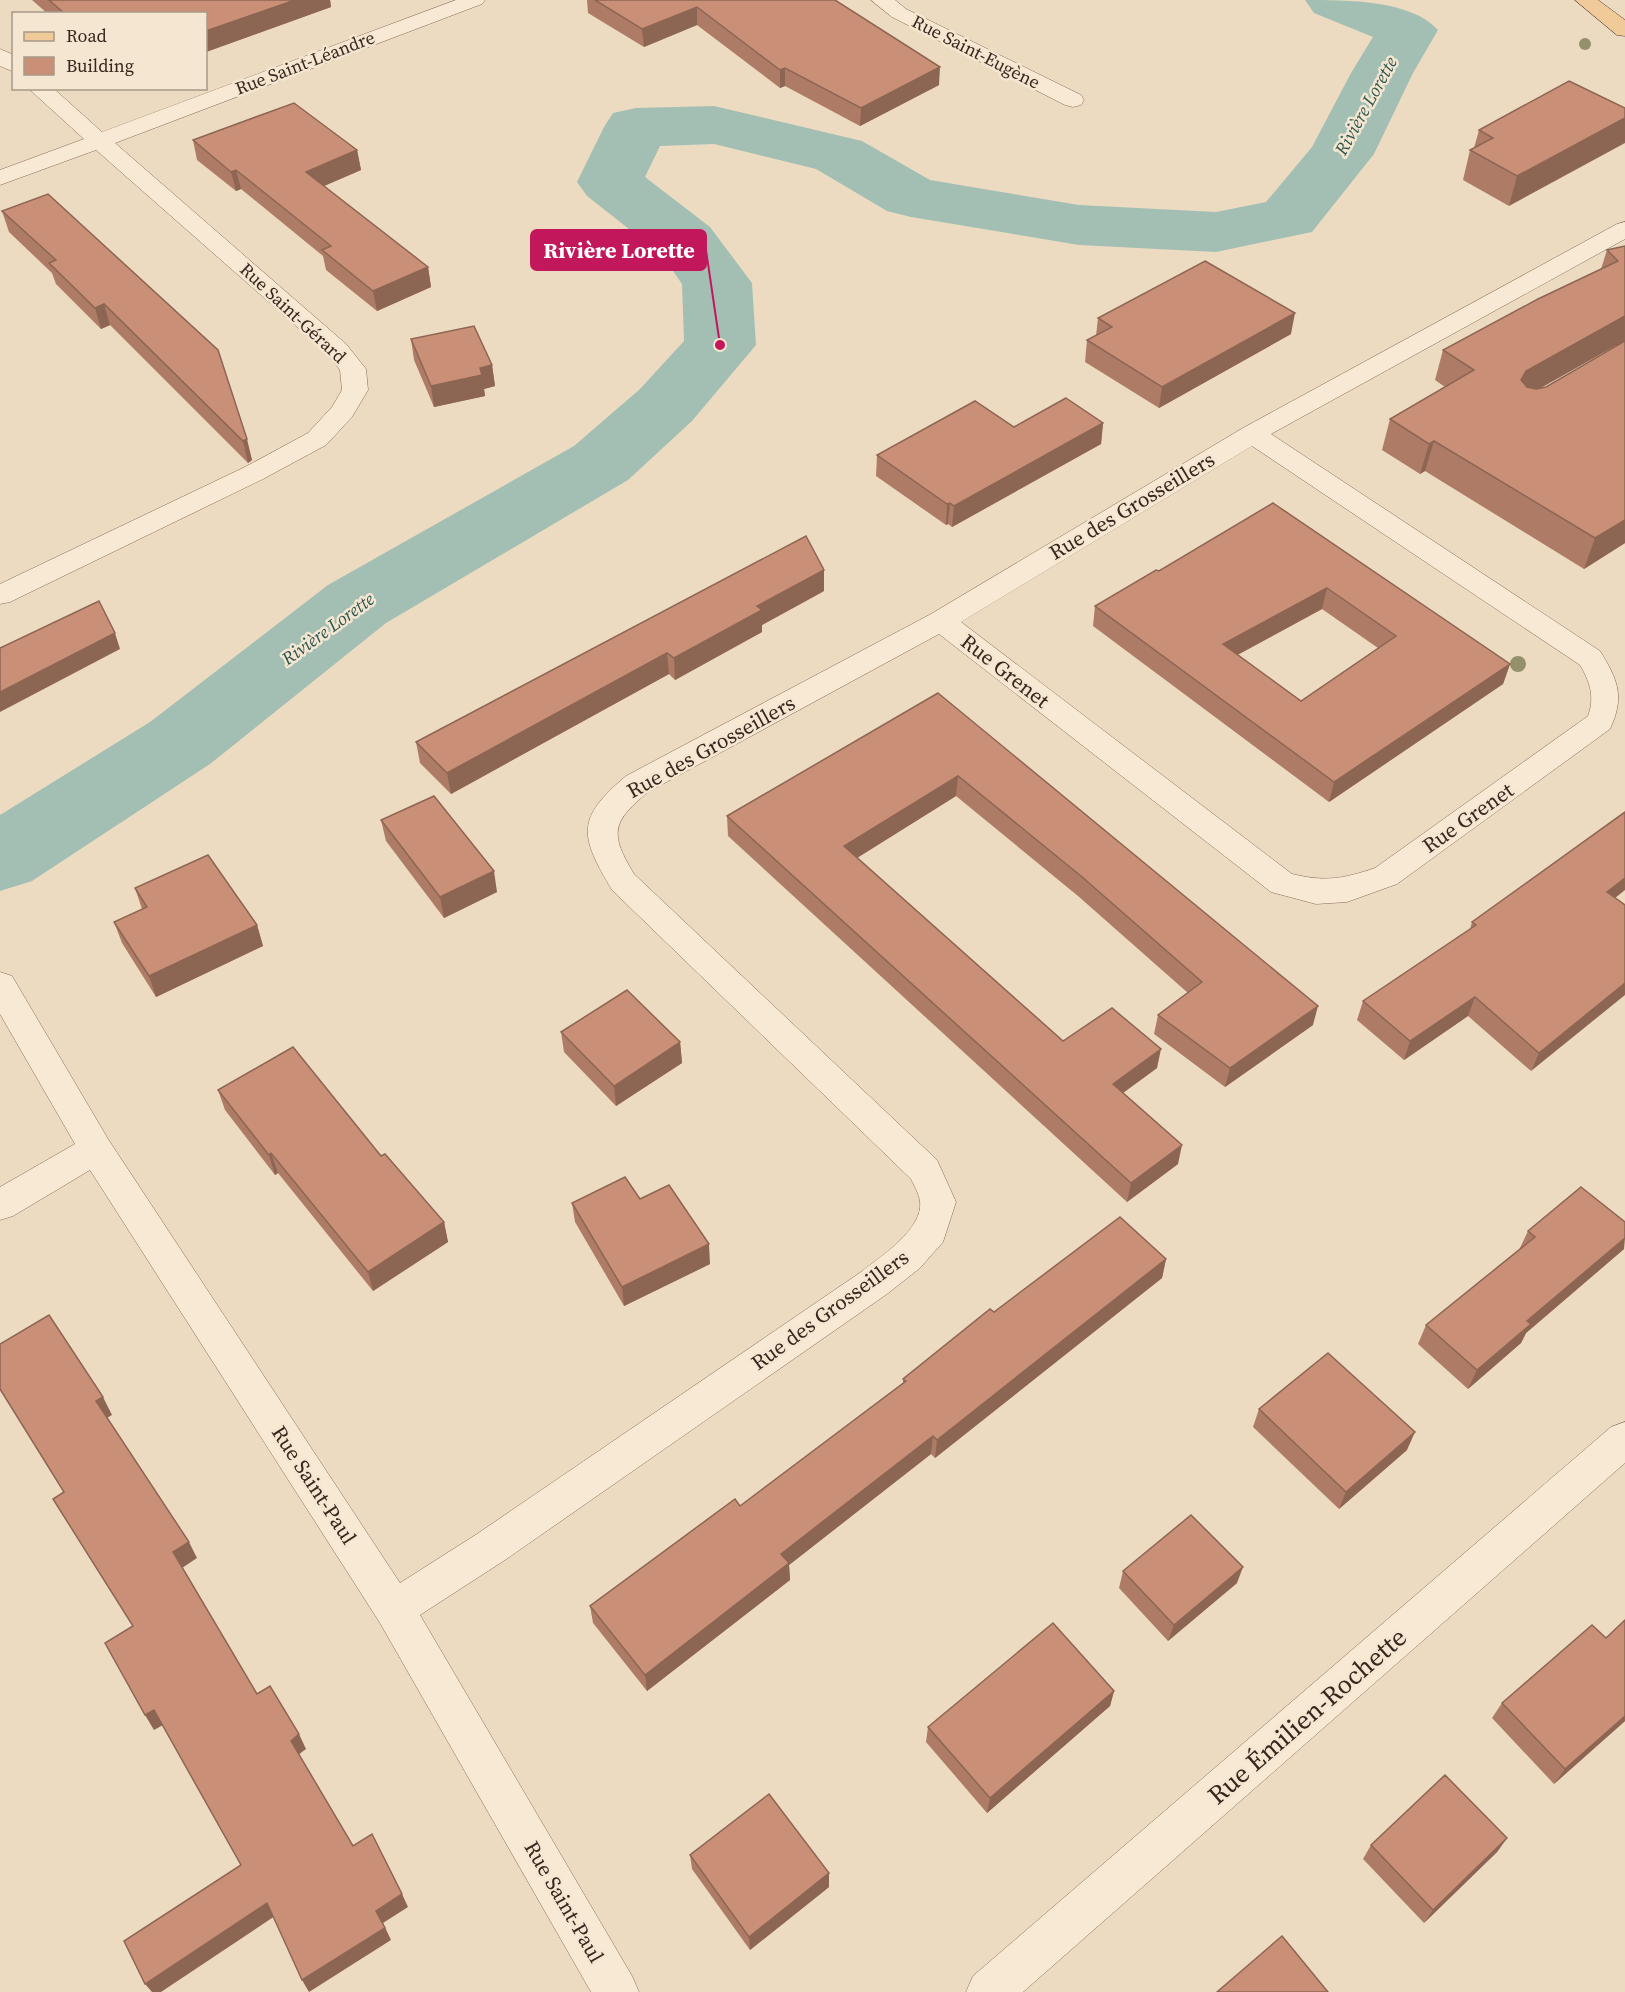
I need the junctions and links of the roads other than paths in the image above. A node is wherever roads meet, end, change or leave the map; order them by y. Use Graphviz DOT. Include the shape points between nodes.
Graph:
graph roads {
  1 [pos="475,0"];
  2 [pos="881,0"];
  3 [pos="1585,0"];
  4 [pos="920,4"];
  5 [pos="433,6"];
  6 [pos="899,13"];
  7 [pos="1625,30"];
  8 [pos="0,55"];
  9 [pos="12,64"];
  10 [pos="41,90"];
  11 [pos="1073,100"];
  12 [pos="99,141"];
  13 [pos="0,178"];
  14 [pos="1625,229"];
  15 [pos="1252,434"];
  16 [pos="0,595"];
  17 [pos="941,621"];
  18 [pos="0,985"];
  19 [pos="96,1149"];
  20 [pos="0,1205"];
  21 [pos="1625,1439"];
  22 [pos="394,1609"];
  23 [pos="616,1992"];
  24 [pos="989,1992"];
  1 -- 5 [label="street, Rue Saint-Léandre"];
  2 -- 6 [label="street, Rue Saint-Eugène"];
  3 -- 7 [label="main road"];
  4 -- 6 [label="street"];
  5 -- 12 [label="street, Rue Saint-Léandre"];
  6 -- 11 [label="street, Rue Saint-Eugène"];
  8 -- 9 [label="street"];
  10 -- 12 [label="street, Rue Saint-Gérard"];
  12 -- 13 [label="street, Rue Saint-Léandre"];
  12 -- 16 [label="street, Rue Saint-Gérard" via="337,349 353,369 355,390 343,411 317,439"];
  14 -- 15 [label="street, Rue des Grosseillers"];
  15 -- 17 [label="street, Rue des Grosseillers"];
  15 -- 17 [label="street, Rue Grenet" via="1590,658 1605,683 1608,705 1600,722 1386,876 1347,890 1316,892 1282,884"];
  17 -- 22 [label="street, Rue des Grosseillers" via="637,784 612,803 600,832 607,858 622,882 925,1170 938,1202 930,1231 907,1257 874,1283 492,1547"];
  18 -- 19 [label="street, Rue Saint-Paul"];
  19 -- 20 [label="street"];
  19 -- 22 [label="street, Rue Saint-Paul"];
  21 -- 24 [label="street, Rue Émilien-Rochette"];
  22 -- 23 [label="street, Rue Saint-Paul"];
}
